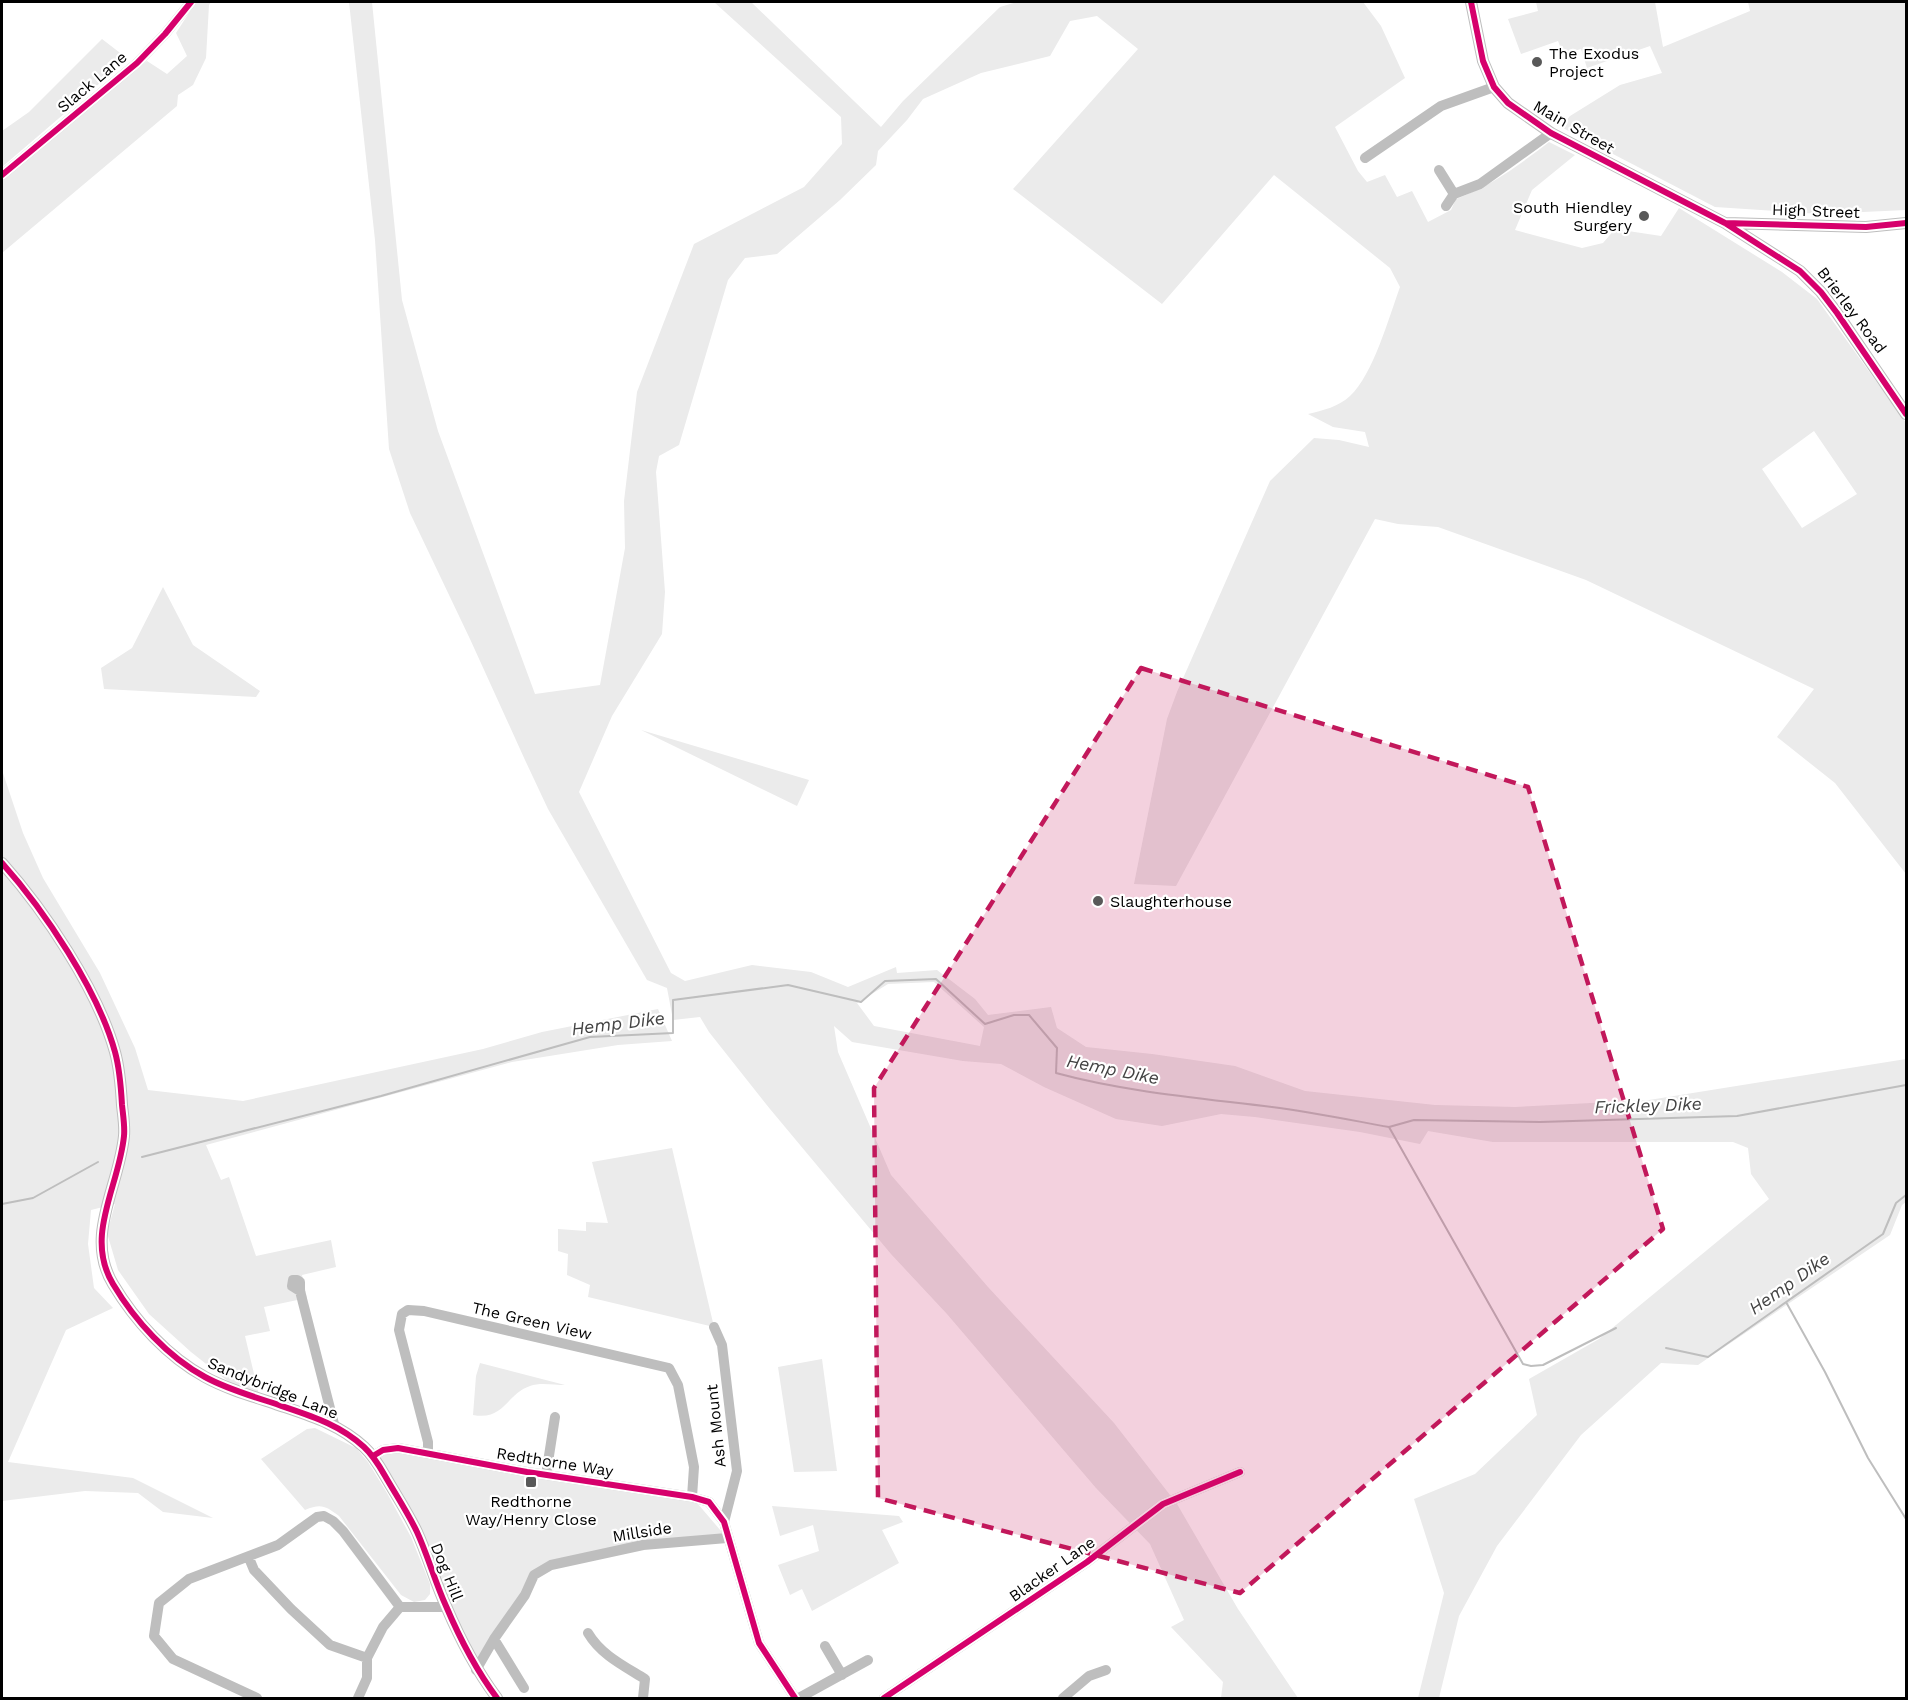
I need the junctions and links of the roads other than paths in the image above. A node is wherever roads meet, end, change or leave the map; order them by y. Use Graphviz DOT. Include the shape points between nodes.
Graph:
graph roads {
  1 [pos="191,2"];
  2 [pos="1471,2"];
  3 [pos="1494,87"];
  4 [pos="1551,133"];
  5 [pos="1365,158"];
  6 [pos="1439,170"];
  7 [pos="2,175"];
  8 [pos="1454,194"];
  9 [pos="1446,206"];
  10 [pos="1725,223"];
  11 [pos="1906,223"];
  12 [pos="1906,414"];
  13 [pos="2,863"];
  14 [pos="300,1291"];
  15 [pos="714,1327"];
  16 [pos="555,1417"];
  17 [pos="334,1424"];
  18 [pos="428,1454"];
  19 [pos="373,1456"];
  20 [pos="1240,1472"];
  21 [pos="546,1475"];
  22 [pos="692,1497"];
  23 [pos="724,1522"];
  24 [pos="727,1538"];
  25 [pos="249,1558"];
  26 [pos="400,1607"];
  27 [pos="446,1607"];
  28 [pos="588,1633"];
  29 [pos="494,1639"];
  30 [pos="825,1646"];
  31 [pos="367,1658"];
  32 [pos="868,1660"];
  33 [pos="476,1670"];
  34 [pos="1107,1670"];
  35 [pos="842,1675"];
  36 [pos="524,1688"];
  37 [pos="1068,1697"];
  38 [pos="257,1698"];
  39 [pos="358,1698"];
  40 [pos="497,1698"];
  41 [pos="643,1698"];
  42 [pos="797,1698"];
  43 [pos="884,1698"];
  1 -- 7 [label="street, Slack Lane" via="137,63"];
  2 -- 3 [label="street, Main Street" via="1483,61"];
  3 -- 4 [label="street, Main Street" via="1508,103"];
  3 -- 5 [label="street" via="1441,106"];
  4 -- 8 [label="street" via="1480,184"];
  4 -- 10 [label="street, Main Street"];
  6 -- 8 [label="street"];
  8 -- 9 [label="street"];
  10 -- 11 [label="street, High Street" via="1866,227"];
  10 -- 12 [label="street, Brierley Road" via="1800,271 1821,292"];
  13 -- 17 [label="street, Sandybridge Lane" via="24,888 75,966 98,1007 114,1050 120,1074 124,1134 100,1251 113,1285 165,1348 189,1368 222,1385"];
  14 -- 17 [label="street"];
  15 -- 23 [label="street, Ash Mount" via="722,1345 737,1472"];
  16 -- 21 [label="street"];
  17 -- 19 [label="street, Sandybridge Lane"];
  18 -- 19 [label="street, Redthorne Way" via="392,1449"];
  18 -- 21 [label="street, Redthorne Way"];
  18 -- 22 [label="street, The Green View" via="399,1330 402,1314 408,1310 669,1368 678,1384 694,1467"];
  19 -- 27 [label="street, Dog Hill" via="417,1531"];
  20 -- 43 [label="street, Blacker Lane" via="1162,1504 1087,1562"];
  21 -- 22 [label="street, Redthorne Way"];
  22 -- 23 [label="street, Redthorne Way" via="709,1502"];
  23 -- 24 [label="street"];
  24 -- 29 [label="street, Millside" via="643,1545 551,1565 534,1575"];
  24 -- 42 [label="street" via="759,1643"];
  25 -- 26 [label="street" via="278,1545 311,1519 324,1516 343,1531"];
  25 -- 31 [label="street" via="254,1570 330,1645"];
  25 -- 38 [label="street" via="189,1579 159,1603 154,1636 173,1659"];
  26 -- 27 [label="street"];
  26 -- 31 [label="street" via="383,1627"];
  27 -- 33 [label="street, Dog Hill"];
  28 -- 41 [label="street" via="607,1655 645,1679"];
  29 -- 33 [label="street, Millside"];
  29 -- 36 [label="street"];
  30 -- 35 [label="street"];
  31 -- 39 [label="street" via="367,1678"];
  32 -- 35 [label="street"];
  33 -- 40 [label="street, Dog Hill"];
  34 -- 37 [label="street" via="1089,1676"];
  35 -- 42 [label="street"];
}
